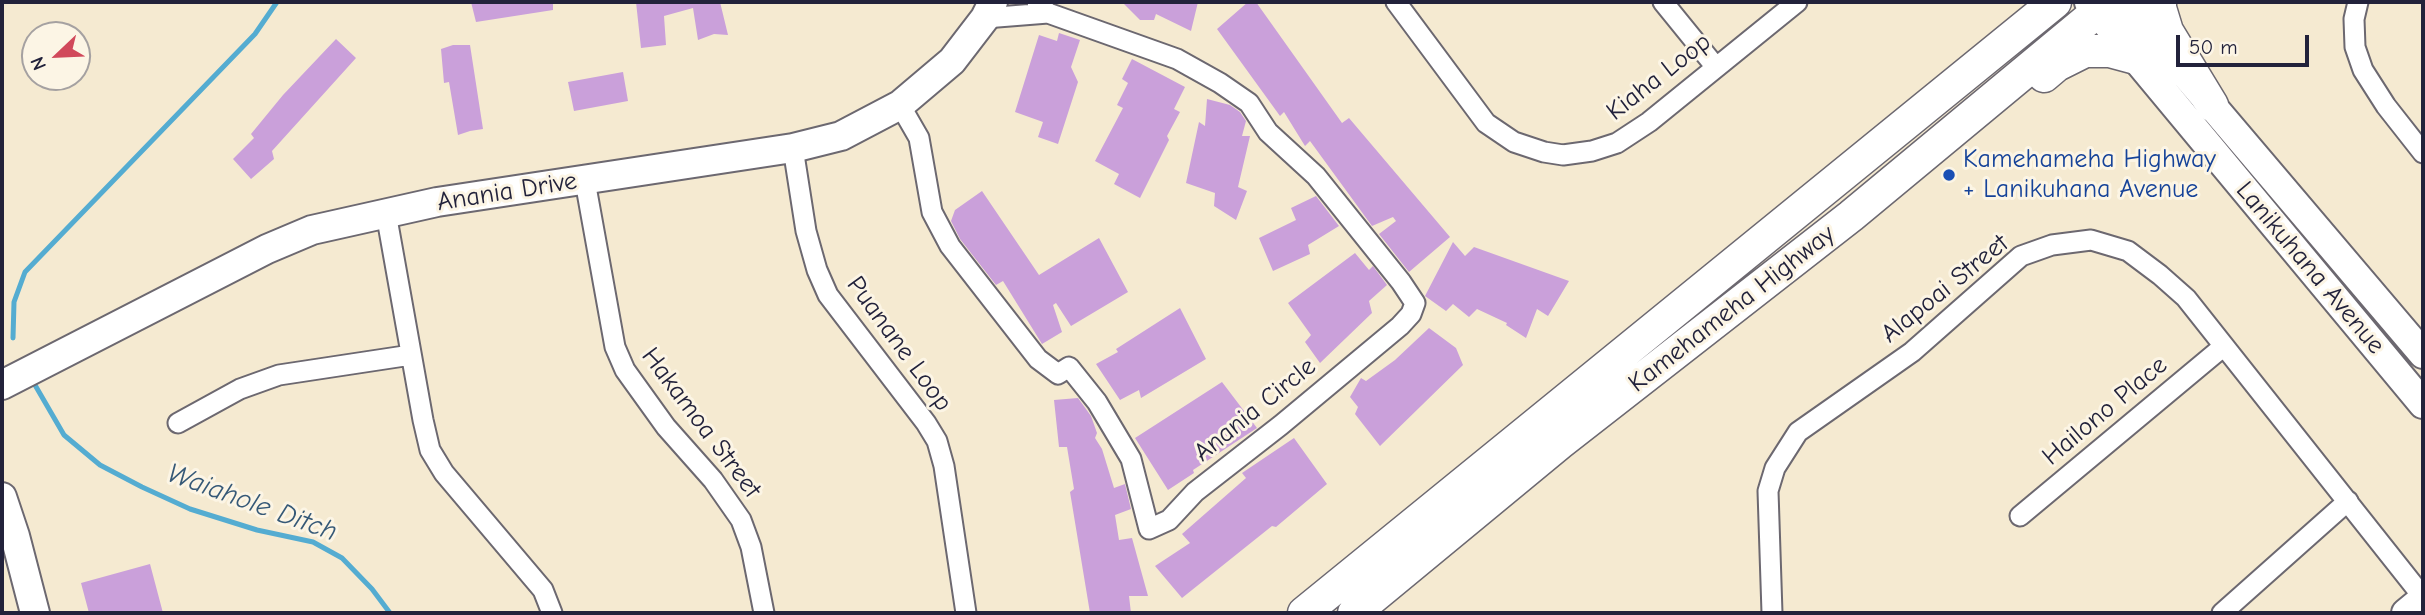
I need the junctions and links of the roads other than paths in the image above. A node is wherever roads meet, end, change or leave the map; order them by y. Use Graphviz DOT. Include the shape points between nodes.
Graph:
graph roads {
  1 [pos="1396,2"];
  2 [pos="1663,2"];
  3 [pos="1797,2"];
  4 [pos="2026,2"];
  5 [pos="2055,2"];
  6 [pos="2160,2"];
  7 [pos="2358,2"];
  8 [pos="2105,4"];
  9 [pos="1042,7"];
  10 [pos="989,10"];
  11 [pos="2136,58"];
  12 [pos="1715,66"];
  13 [pos="900,105"];
  14 [pos="2212,105"];
  15 [pos="793,148"];
  16 [pos="2423,153"];
  17 [pos="585,181"];
  18 [pos="386,213"];
  19 [pos="1851,216"];
  20 [pos="1767,235"];
  21 [pos="2224,346"];
  22 [pos="2423,354"];
  23 [pos="411,355"];
  24 [pos="4,384"];
  25 [pos="2423,404"];
  26 [pos="177,423"];
  27 [pos="2,497"];
  28 [pos="2348,501"];
  29 [pos="2020,516"];
  30 [pos="2423,598"];
  31 [pos="35,613"];
  32 [pos="552,613"];
  33 [pos="764,613"];
  34 [pos="966,613"];
  35 [pos="1304,613"];
  36 [pos="1354,613"];
  37 [pos="1772,613"];
  38 [pos="2222,613"];
  39 [pos="2406,613"];
  1 -- 12 [label="street, Kiaha Loop" via="1486,123 1514,142 1544,152 1563,155 1616,143 1649,122"];
  2 -- 12 [label="street"];
  3 -- 12 [label="street, Kiaha Loop"];
  4 -- 20 [label="main road" via="1913,96"];
  5 -- 20 [label="main road, Kamehameha Highway"];
  6 -- 14 [label="main road" via="2167,31"];
  7 -- 16 [label="street" via="2356,47 2364,70"];
  8 -- 11 [label="street, Lanikuhana Avenue"];
  8 -- 14 [label="street, Lanikuhana Avenue"];
  8 -- 19 [label="main road, Kamehameha Highway"];
  9 -- 10 [label="street, Anania Circle"];
  9 -- 13 [label="street, Anania Circle" via="1177,60 1249,103 1268,132 1316,176 1415,303 1400,326 1195,492 1169,520 1149,529 1132,459 1097,402 1069,367 1058,374 1038,359 950,246 932,212 919,138"];
  10 -- 13 [label="street, Anania Drive" via="952,61"];
  11 -- 19 [label="main road" via="2094,50 2066,60"];
  11 -- 25 [label="street, Lanikuhana Avenue"];
  13 -- 15 [label="street, Anania Drive" via="841,136"];
  14 -- 22 [label="street, Lanikuhana Avenue"];
  15 -- 17 [label="street, Anania Drive"];
  15 -- 34 [label="street, Puanane Loop" via="806,231 828,295 937,441"];
  17 -- 18 [label="street, Anania Drive"];
  17 -- 33 [label="street, Hakamoa Street" via="615,347 625,370 666,427 741,520"];
  18 -- 23 [label="street"];
  18 -- 24 [label="street, Anania Drive" via="312,230 267,248"];
  19 -- 36 [label="main road, Kamehameha Highway" via="1560,443"];
  20 -- 35 [label="main road, Kamehameha Highway"];
  21 -- 28 [label="street, Alapoai Street"];
  21 -- 29 [label="street, Hailono Place"];
  21 -- 37 [label="street, Alapoai Street" via="2186,298 2128,251 2091,240 2052,245 2021,256 1912,352 1798,432 1774,468 1768,491"];
  23 -- 26 [label="street" via="279,375 240,389"];
  23 -- 32 [label="street" via="430,450 444,473 543,590"];
  27 -- 31 [label="street"];
  28 -- 30 [label="street, Alapoai Street"];
  28 -- 38 [label="street"];
  30 -- 39 [label="street"];
}
